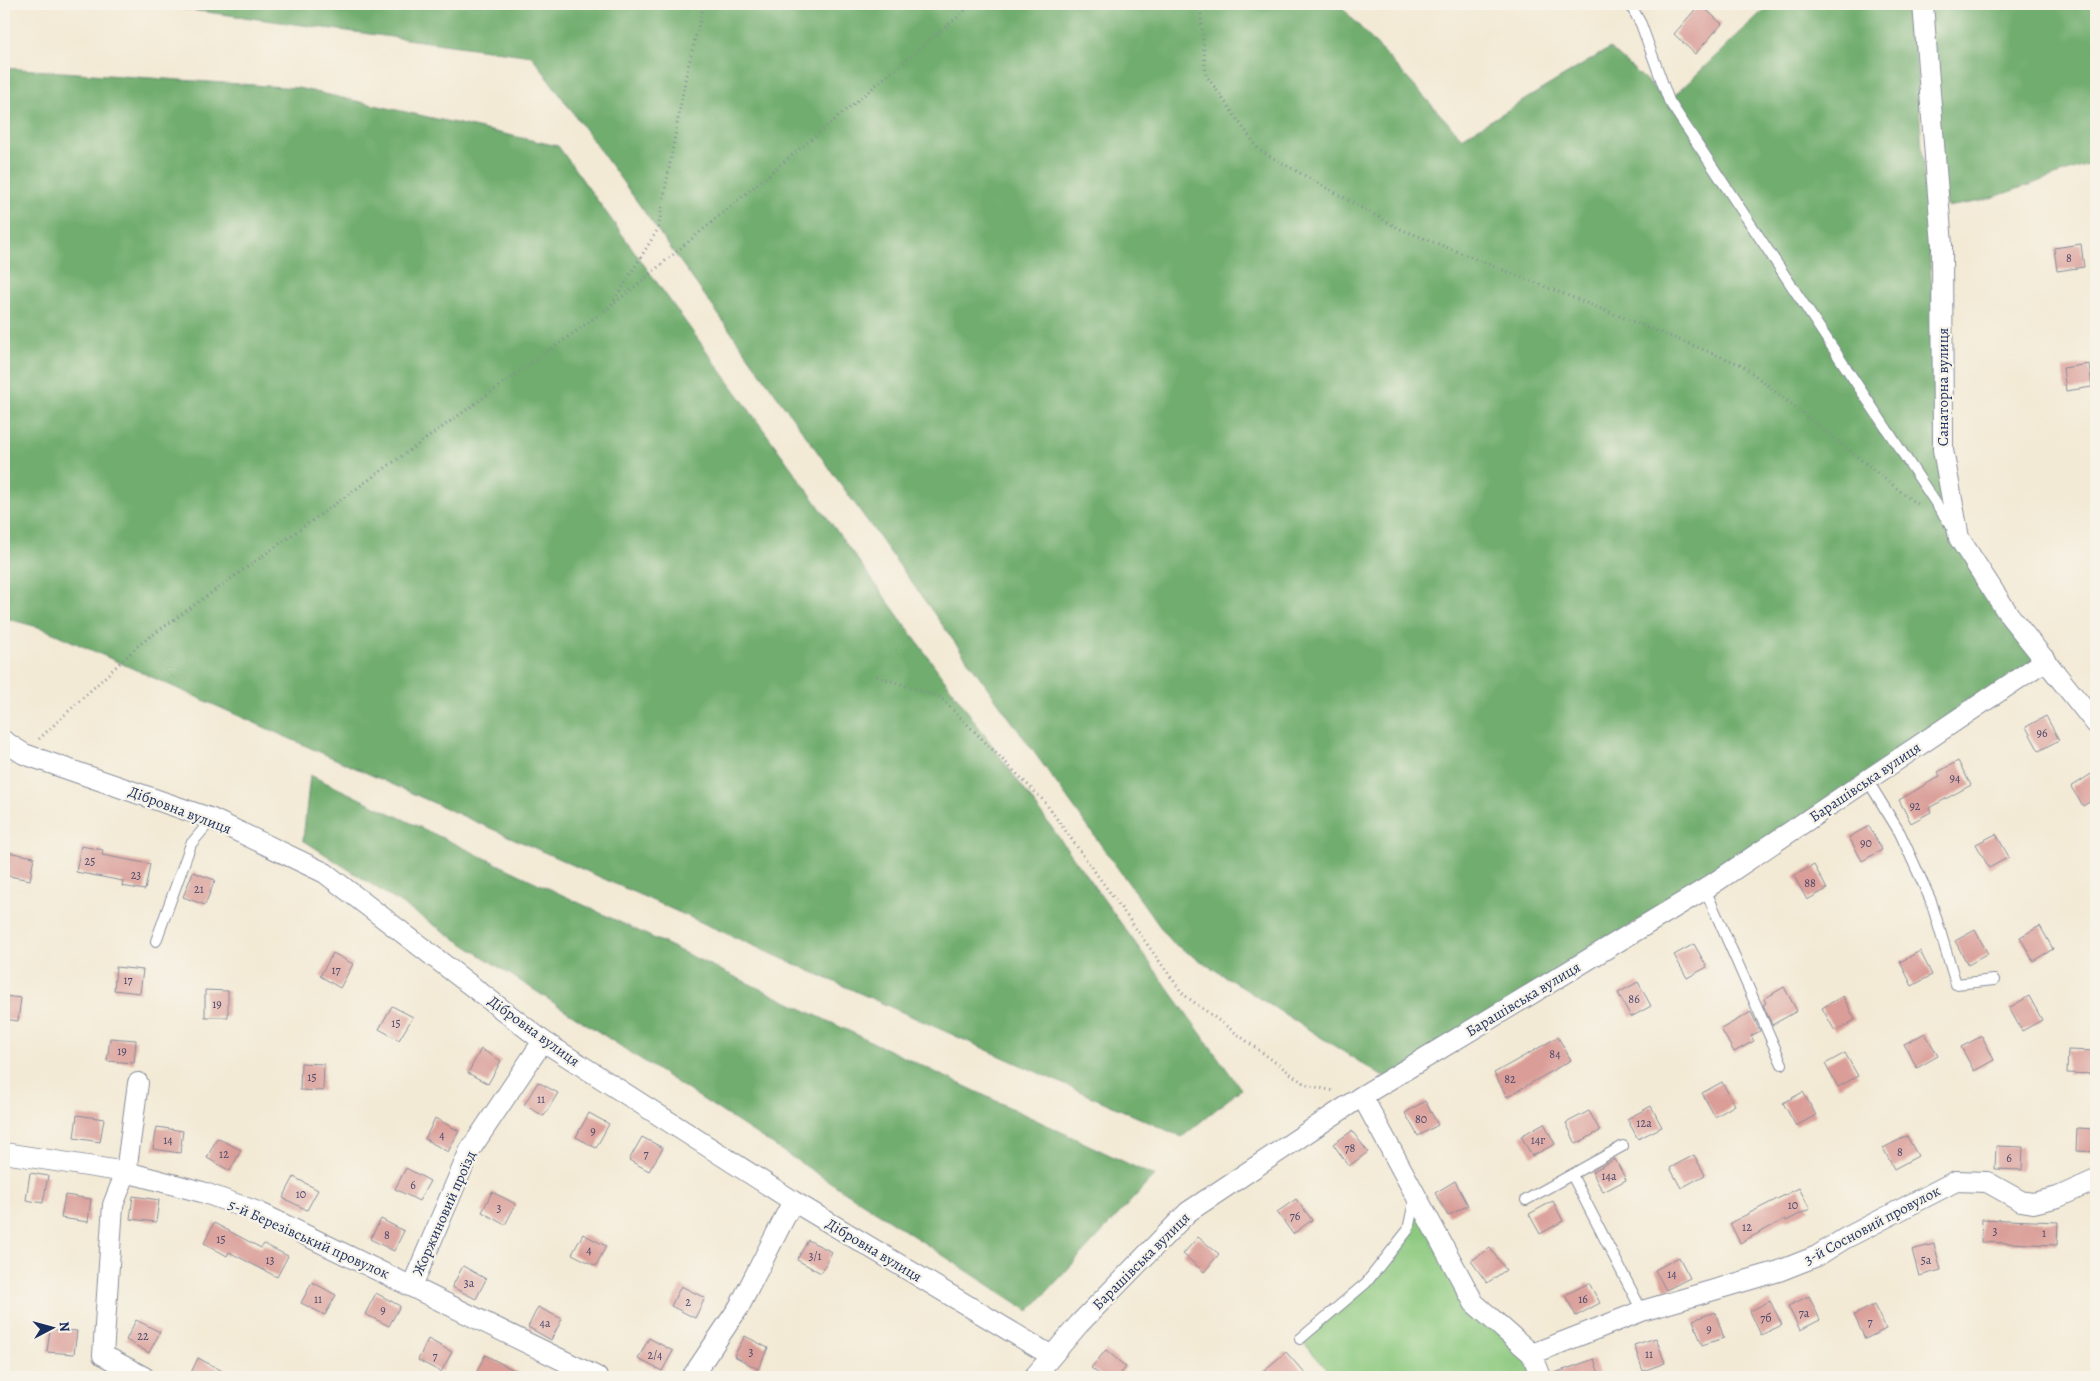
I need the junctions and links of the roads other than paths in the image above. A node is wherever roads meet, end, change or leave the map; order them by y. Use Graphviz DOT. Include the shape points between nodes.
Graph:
graph roads {
  1 [pos="1630,4"];
  2 [pos="1923,4"];
  3 [pos="1959,538"];
  4 [pos="2046,660"];
  5 [pos="2096,724"];
  6 [pos="4,741"];
  7 [pos="24,754"];
  8 [pos="4,759"];
  9 [pos="1868,781"];
  10 [pos="212,818"];
  11 [pos="1705,889"];
  12 [pos="156,941"];
  13 [pos="1994,980"];
  14 [pos="543,1041"];
  15 [pos="1782,1064"];
  16 [pos="138,1083"];
  17 [pos="1362,1096"];
  18 [pos="1623,1146"];
  19 [pos="4,1154"];
  20 [pos="126,1172"];
  21 [pos="1572,1175"];
  22 [pos="2096,1180"];
  23 [pos="1415,1194"];
  24 [pos="1526,1200"];
  25 [pos="793,1201"];
  26 [pos="412,1286"];
  27 [pos="1642,1312"];
  28 [pos="1300,1339"];
  29 [pos="1532,1354"];
  30 [pos="1050,1355"];
  31 [pos="144,1377"];
  32 [pos="597,1377"];
  33 [pos="692,1377"];
  34 [pos="1034,1377"];
  35 [pos="1541,1377"];
  1 -- 3 [label="lane" via="1641,24 1669,101"];
  2 -- 3 [label="street, Санаторна вулиця" via="1942,245 1943,450"];
  3 -- 4 [label="street, Санаторна вулиця" via="2010,614"];
  4 -- 5 [label="street, Санаторна вулиця"];
  4 -- 9 [label="street, Барашівська вулиця"];
  6 -- 7 [label="street, Дібровна вулиця"];
  7 -- 8 [label="street"];
  7 -- 10 [label="street, Дібровна вулиця"];
  9 -- 11 [label="street, Барашівська вулиця"];
  9 -- 13 [label="lane" via="1900,833 1931,901 1956,984"];
  10 -- 12 [label="lane" via="191,844"];
  10 -- 14 [label="street, Дібровна вулиця" via="325,873"];
  11 -- 15 [label="lane"];
  11 -- 17 [label="street, Барашівська вулиця"];
  14 -- 25 [label="street, Дібровна вулиця"];
  14 -- 26 [label="street, Жоржиновий проїзд" via="470,1150"];
  16 -- 20 [label="street"];
  17 -- 23 [label="street"];
  17 -- 30 [label="street, Барашівська вулиця" via="1188,1212"];
  18 -- 21 [label="lane"];
  19 -- 20 [label="street, 5-й Березівський провулок"];
  20 -- 26 [label="street, 5-й Березівський провулок" via="202,1192 258,1212"];
  20 -- 31 [label="street" via="113,1205 103,1356"];
  21 -- 24 [label="lane"];
  21 -- 27 [label="lane"];
  22 -- 27 [label="street, 3-й Сосновий провулок" via="2033,1203 2021,1201 1987,1182 1956,1181 1817,1256 1779,1271"];
  23 -- 28 [label="lane" via="1408,1230 1366,1283"];
  23 -- 29 [label="street" via="1474,1303"];
  25 -- 30 [label="street, Дібровна вулиця"];
  25 -- 33 [label="street" via="739,1307"];
  26 -- 32 [label="street, 5-й Березівський провулок"];
  27 -- 29 [label="street, 3-й Сосновий провулок"];
  29 -- 35 [label="street"];
  30 -- 34 [label="street, Барашівська вулиця"];
}
